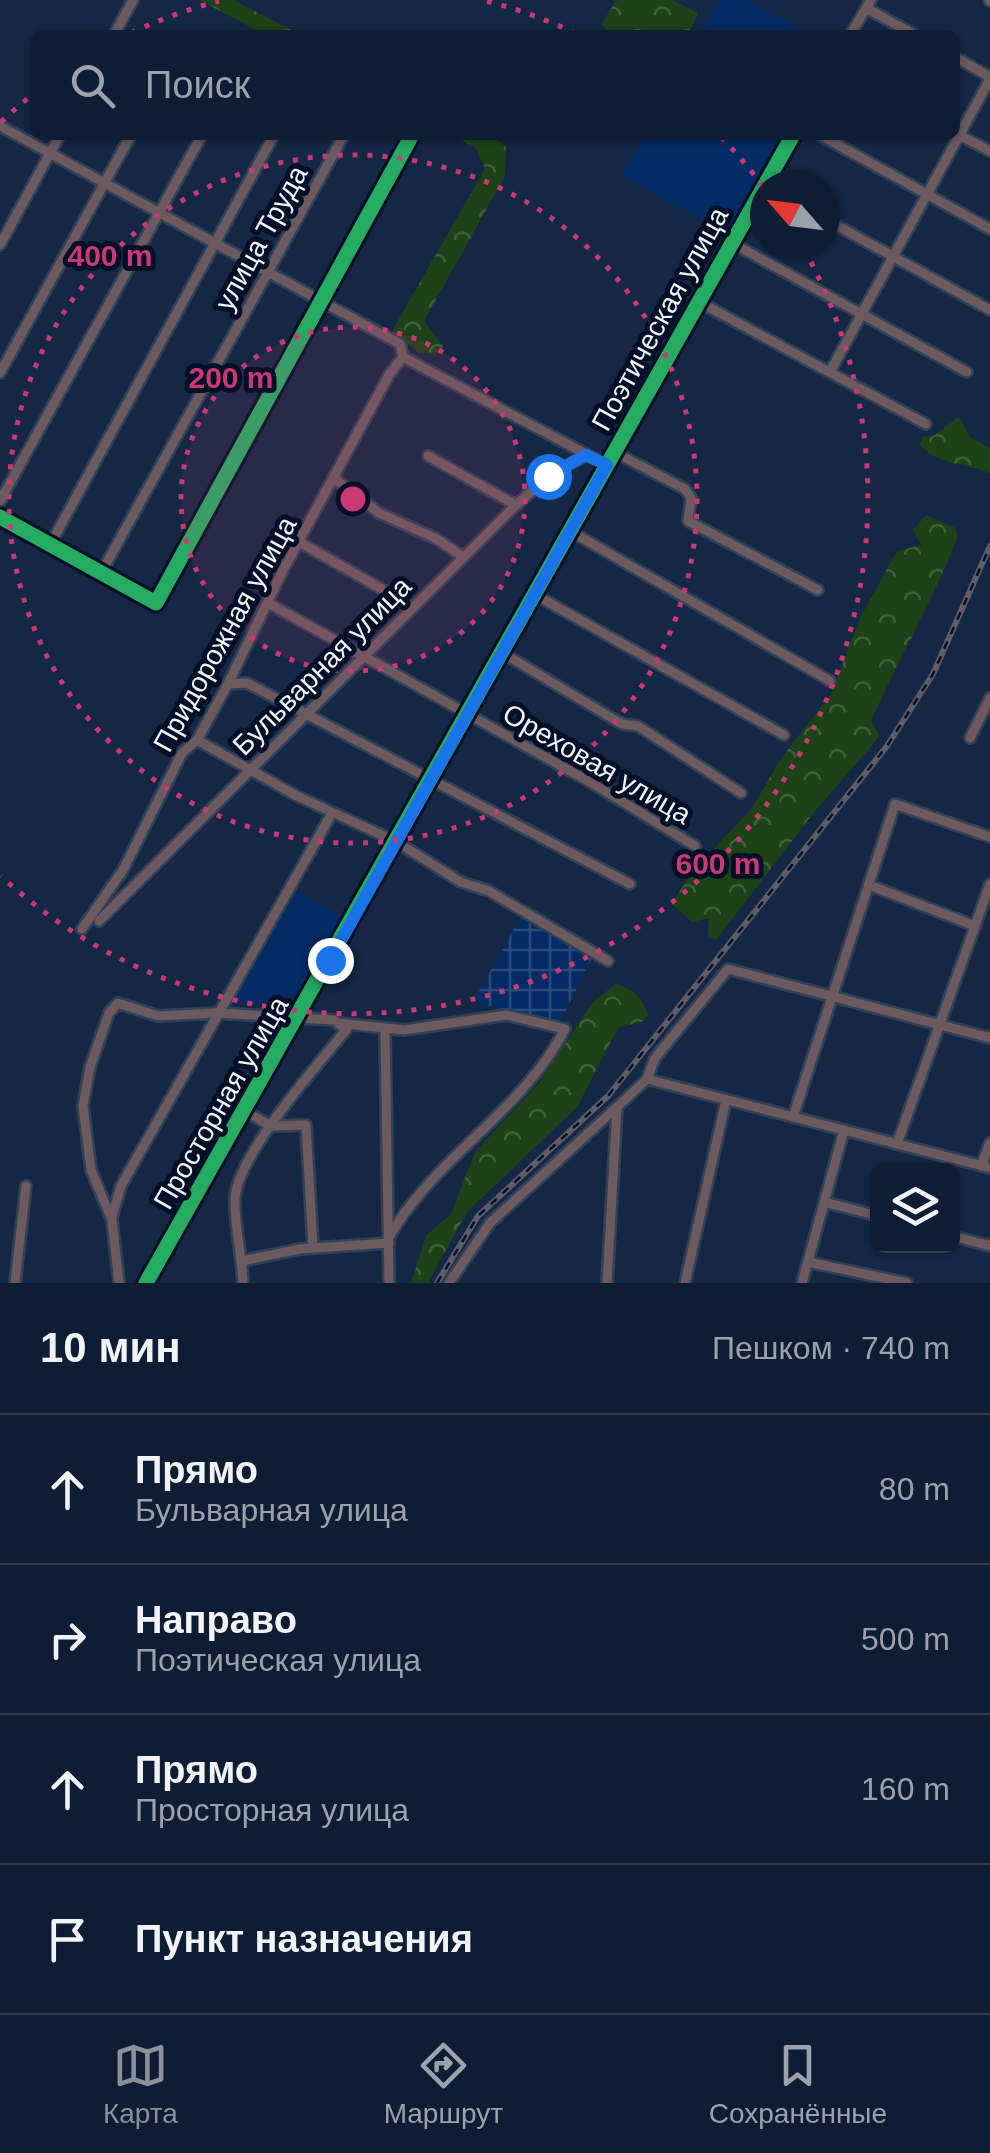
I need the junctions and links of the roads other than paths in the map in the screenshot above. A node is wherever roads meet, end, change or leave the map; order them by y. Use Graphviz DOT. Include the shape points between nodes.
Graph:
graph roads {
  1 [pos="133,0"];
  2 [pos="868,4"];
  3 [pos="117,30"];
  4 [pos="853,30"];
  5 [pos="907,30"];
  6 [pos="960,60"];
  7 [pos="990,78"];
  8 [pos="0,126"];
  9 [pos="960,130"];
  10 [pos="960,135"];
  11 [pos="57,140"];
  12 [pos="128,140"];
  13 [pos="199,140"];
  14 [pos="271,140"];
  15 [pos="341,140"];
  16 [pos="409,140"];
  17 [pos="790,140"];
  18 [pos="829,140"];
  19 [pos="955,140"];
  20 [pos="990,152"];
  21 [pos="50,153"];
  22 [pos="773,170"];
  23 [pos="105,183"];
  24 [pos="927,194"];
  25 [pos="750,211"];
  26 [pos="160,212"];
  27 [pos="840,227"];
  28 [pos="990,229"];
  29 [pos="215,243"];
  30 [pos="732,243"];
  31 [pos="0,245"];
  32 [pos="894,256"];
  33 [pos="268,271"];
  34 [pos="322,301"];
  35 [pos="699,302"];
  36 [pos="990,310"];
  37 [pos="862,315"];
  38 [pos="402,357"];
  39 [pos="0,372"];
  40 [pos="830,372"];
  41 [pos="968,372"];
  42 [pos="926,424"];
  43 [pos="614,452"];
  44 [pos="586,455"];
  45 [pos="428,456"];
  46 [pos="607,465"];
  47 [pos="334,478"];
  48 [pos="0,502"];
  49 [pos="516,505"];
  50 [pos="0,518"];
  51 [pos="570,530"];
  52 [pos="301,543"];
  53 [pos="50,545"];
  54 [pos="463,557"];
  55 [pos="101,572"];
  56 [pos="818,590"];
  57 [pos="534,594"];
  58 [pos="268,602"];
  59 [pos="408,610"];
  60 [pos="501,652"];
  61 [pos="365,658"];
  62 [pos="830,681"];
  63 [pos="228,684"];
  64 [pos="990,698"];
  65 [pos="308,714"];
  66 [pos="466,714"];
  67 [pos="784,734"];
  68 [pos="970,738"];
  69 [pos="196,740"];
  70 [pos="249,770"];
  71 [pos="431,776"];
  72 [pos="741,793"];
  73 [pos="332,812"];
  74 [pos="990,836"];
  75 [pos="394,842"];
  76 [pos="695,846"];
  77 [pos="630,884"];
  78 [pos="990,884"];
  79 [pos="868,886"];
  80 [pos="99,921"];
  81 [pos="975,926"];
  82 [pos="82,929"];
  83 [pos="608,961"];
  84 [pos="832,996"];
  85 [pos="217,1013"];
  86 [pos="298,1018"];
  87 [pos="940,1024"];
  88 [pos="342,1027"];
  89 [pos="385,1030"];
  90 [pos="990,1038"];
  91 [pos="647,1079"];
  92 [pos="726,1100"];
  93 [pos="617,1106"];
  94 [pos="244,1111"];
  95 [pos="793,1117"];
  96 [pos="271,1126"];
  97 [pos="844,1130"];
  98 [pos="897,1144"];
  99 [pos="990,1144"];
  100 [pos="986,1167"];
  101 [pos="26,1186"];
  102 [pos="824,1202"];
  103 [pos="870,1214"];
  104 [pos="112,1220"];
  105 [pos="960,1238"];
  106 [pos="389,1240"];
  107 [pos="990,1246"];
  108 [pos="313,1247"];
  109 [pos="242,1261"];
  110 [pos="808,1262"];
  111 [pos="16,1283"];
  112 [pos="119,1283"];
  113 [pos="146,1283"];
  114 [pos="243,1283"];
  115 [pos="390,1283"];
  116 [pos="448,1283"];
  117 [pos="606,1283"];
  118 [pos="686,1283"];
  119 [pos="802,1283"];
  120 [pos="907,1283"];
  1 -- 3 [label="street"];
  2 -- 4 [label="street"];
  2 -- 5 [label="street"];
  6 -- 7 [label="street"];
  7 -- 9 [label="street"];
  8 -- 21 [label="street"];
  10 -- 20 [label="street"];
  11 -- 21 [label="street"];
  12 -- 23 [label="street"];
  13 -- 26 [label="street"];
  14 -- 29 [label="street"];
  15 -- 33 [label="street, улица Труда"];
  16 -- 34 [label="street"];
  17 -- 22 [label="street, Поэтическая улица"];
  18 -- 24 [label="street"];
  19 -- 24 [label="street"];
  21 -- 23 [label="street"];
  21 -- 31 [label="street"];
  23 -- 26 [label="street"];
  23 -- 39 [label="street"];
  24 -- 28 [label="street"];
  24 -- 32 [label="street"];
  25 -- 30 [label="street, Поэтическая улица"];
  26 -- 29 [label="street"];
  26 -- 48 [label="street"];
  27 -- 32 [label="street"];
  29 -- 33 [label="street"];
  29 -- 53 [label="street"];
  30 -- 35 [label="street, Поэтическая улица"];
  30 -- 37 [label="street"];
  32 -- 36 [label="street"];
  32 -- 37 [label="street"];
  33 -- 34 [label="street"];
  33 -- 55 [label="street, улица Труда"];
  34 -- 38 [label="street" via="400,344"];
  34 -- 55 [label="street" via="156,603"];
  35 -- 40 [label="street"];
  35 -- 43 [label="street, Поэтическая улица"];
  37 -- 40 [label="street"];
  37 -- 41 [label="street"];
  38 -- 44 [label="street"];
  38 -- 47 [label="street, Придорожная улица"];
  40 -- 42 [label="street"];
  43 -- 46 [label="street, Поэтическая улица"];
  43 -- 56 [label="street" via="684,488 691,498 688,520"];
  44 -- 46 [label="street"];
  44 -- 49 [label="street, Бульварная улица"];
  45 -- 49 [label="street"];
  46 -- 51 [label="street, Поэтическая улица"];
  47 -- 52 [label="street, Придорожная улица"];
  47 -- 54 [label="street" via="379,513"];
  49 -- 54 [label="street, Бульварная улица"];
  50 -- 53 [label="street"];
  51 -- 57 [label="street, Поэтическая улица"];
  51 -- 62 [label="street"];
  52 -- 58 [label="street, Придорожная улица"];
  52 -- 59 [label="street"];
  53 -- 55 [label="street"];
  54 -- 59 [label="street, Бульварная улица"];
  57 -- 60 [label="street, Поэтическая улица"];
  57 -- 67 [label="street"];
  58 -- 61 [label="street, Ореховая улица"];
  58 -- 63 [label="street, Придорожная улица"];
  59 -- 61 [label="street, Бульварная улица"];
  60 -- 66 [label="street, Поэтическая улица"];
  60 -- 72 [label="street" via="622,724 638,726"];
  61 -- 65 [label="street, Бульварная улица"];
  61 -- 66 [label="street, Ореховая улица"];
  63 -- 65 [label="street" via="247,682"];
  63 -- 69 [label="street, Придорожная улица"];
  64 -- 68 [label="street"];
  65 -- 70 [label="street, Бульварная улица"];
  65 -- 71 [label="street"];
  66 -- 71 [label="street, Поэтическая улица"];
  66 -- 76 [label="street, Ореховая улица"];
  69 -- 70 [label="street"];
  69 -- 82 [label="street, Придорожная улица" via="182,753 123,870"];
  70 -- 73 [label="street"];
  70 -- 80 [label="street, Бульварная улица"];
  71 -- 75 [label="street, Поэтическая улица"];
  71 -- 77 [label="street"];
  73 -- 75 [label="street"];
  73 -- 85 [label="street"];
  74 -- 79 [label="street" via="895,804"];
  75 -- 83 [label="street"];
  75 -- 86 [label="street, Просторная улица"];
  78 -- 81 [label="street"];
  79 -- 81 [label="street"];
  79 -- 84 [label="street"];
  81 -- 87 [label="street"];
  84 -- 87 [label="street"];
  84 -- 91 [label="street" via="728,969 655,1058"];
  84 -- 95 [label="street"];
  85 -- 86 [label="street"];
  85 -- 104 [label="street" via="122,1186"];
  85 -- 104 [label="street" via="158,1016 118,1004 109,1013 83,1106 91,1170"];
  86 -- 88 [label="street"];
  86 -- 94 [label="street, Просторная улица"];
  87 -- 90 [label="street"];
  87 -- 98 [label="street"];
  88 -- 89 [label="street" via="376,1024"];
  88 -- 96 [label="street"];
  89 -- 106 [label="street"];
  89 -- 106 [label="street" via="492,1015 566,1029 545,1064 407,1206"];
  91 -- 92 [label="street"];
  91 -- 93 [label="street"];
  92 -- 95 [label="street"];
  92 -- 118 [label="street"];
  93 -- 116 [label="street" via="490,1223"];
  93 -- 117 [label="street"];
  94 -- 96 [label="street"];
  94 -- 113 [label="street, Просторная улица"];
  95 -- 97 [label="street"];
  96 -- 108 [label="street" via="306,1124"];
  96 -- 109 [label="street" via="235,1195"];
  97 -- 98 [label="street"];
  97 -- 102 [label="street"];
  98 -- 100 [label="street"];
  99 -- 100 [label="street"];
  101 -- 111 [label="street"];
  102 -- 103 [label="street"];
  102 -- 110 [label="street"];
  104 -- 112 [label="street"];
  105 -- 107 [label="street"];
  106 -- 108 [label="street"];
  106 -- 115 [label="street"];
  108 -- 109 [label="street"];
  109 -- 114 [label="street"];
  110 -- 119 [label="street"];
  110 -- 120 [label="street"];
}
